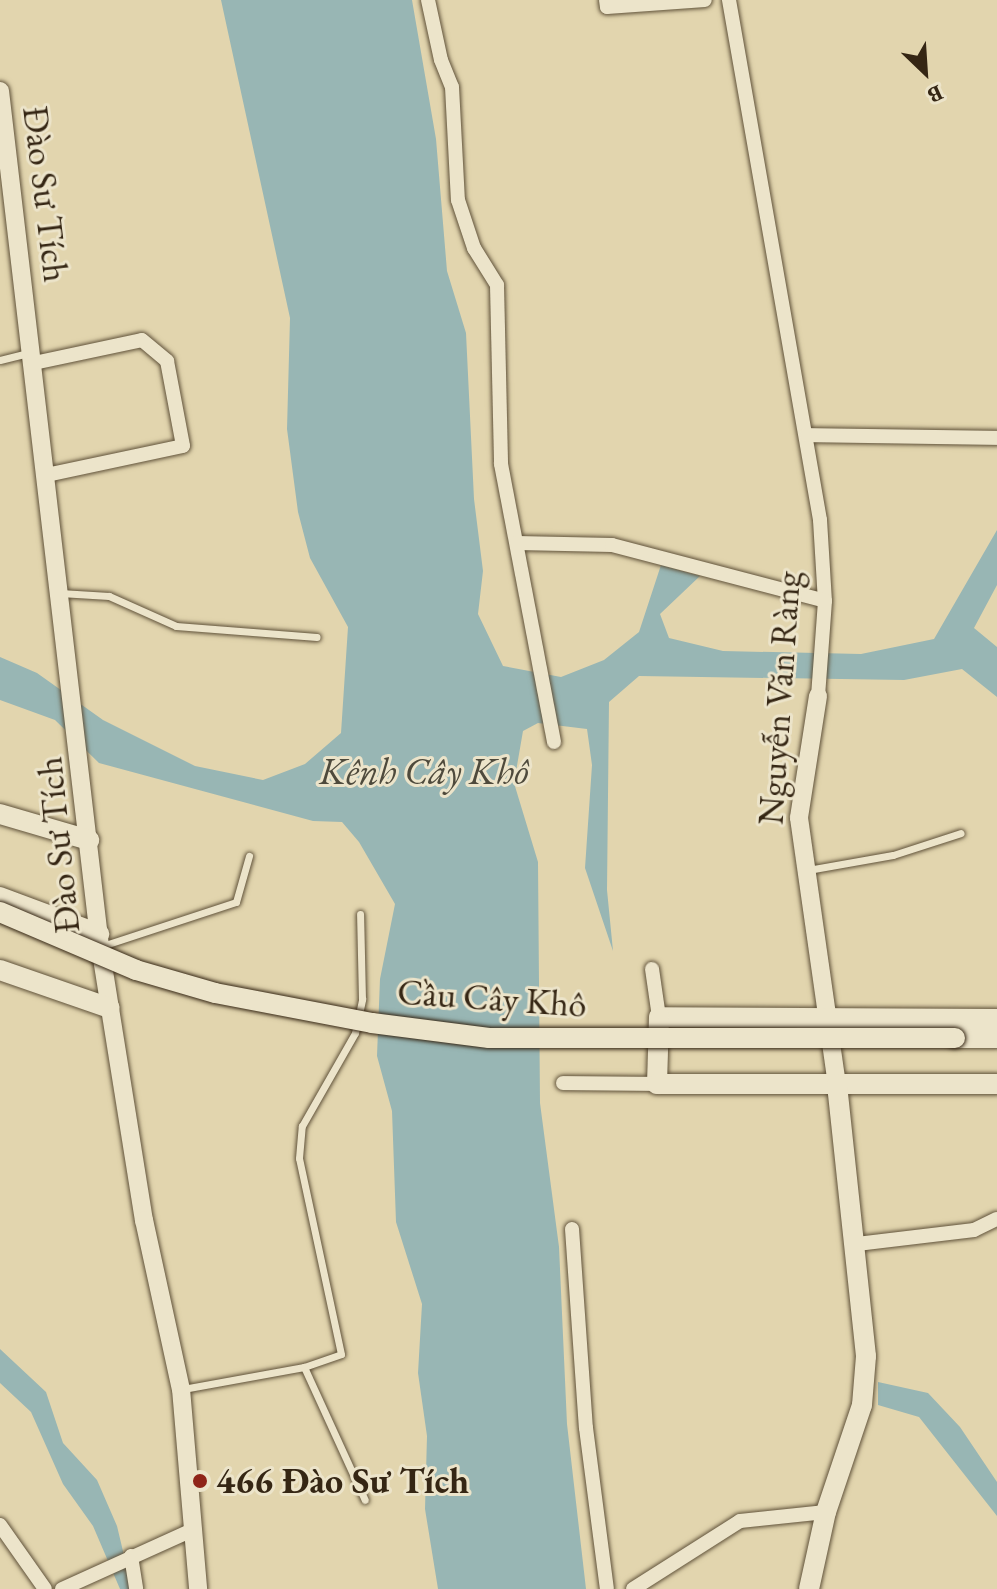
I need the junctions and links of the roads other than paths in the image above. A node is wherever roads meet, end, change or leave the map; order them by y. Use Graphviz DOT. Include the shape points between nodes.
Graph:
graph roads {
  1 [pos="428,0"];
  2 [pos="606,0"];
  3 [pos="705,0"];
  4 [pos="729,0"];
  5 [pos="0,93"];
  6 [pos="34,358"];
  7 [pos="0,360"];
  8 [pos="807,435"];
  9 [pos="997,438"];
  10 [pos="47,475"];
  11 [pos="517,543"];
  12 [pos="60,593"];
  13 [pos="825,601"];
  14 [pos="317,637"];
  15 [pos="818,696"];
  16 [pos="554,742"];
  17 [pos="0,814"];
  18 [pos="961,833"];
  19 [pos="89,840"];
  20 [pos="249,856"];
  21 [pos="808,870"];
  22 [pos="0,897"];
  23 [pos="0,912"];
  24 [pos="360,914"];
  25 [pos="100,940"];
  26 [pos="652,969"];
  27 [pos="0,970"];
  28 [pos="110,1008"];
  29 [pos="659,1017"];
  30 [pos="829,1019"];
  31 [pos="997,1019"];
  32 [pos="997,1038"];
  33 [pos="563,1083"];
  34 [pos="657,1084"];
  35 [pos="997,1084"];
  36 [pos="837,1085"];
  37 [pos="997,1219"];
  38 [pos="572,1229"];
  39 [pos="857,1244"];
  40 [pos="304,1367"];
  41 [pos="181,1389"];
  42 [pos="365,1500"];
  43 [pos="826,1512"];
  44 [pos="190,1531"];
  45 [pos="3,1535"];
  46 [pos="130,1556"];
  47 [pos="45,1589"];
  48 [pos="62,1589"];
  49 [pos="136,1589"];
  50 [pos="198,1589"];
  51 [pos="607,1589"];
  52 [pos="633,1589"];
  53 [pos="809,1589"];
  1 -- 11 [label="street" via="452,87 458,200 474,248 497,285 501,464"];
  2 -- 3 [label="street" via="607,7"];
  4 -- 8 [label="street, Nguyễn Văn Ràng"];
  5 -- 6 [label="street, Đào Sư Tích"];
  6 -- 7 [label="lane"];
  6 -- 10 [label="street, Đào Sư Tích"];
  6 -- 10 [label="street" via="142,340 167,361 183,446"];
  8 -- 9 [label="street"];
  8 -- 13 [label="street, Nguyễn Văn Ràng"];
  10 -- 12 [label="street, Đào Sư Tích"];
  11 -- 13 [label="street" via="612,545"];
  11 -- 16 [label="street"];
  12 -- 14 [label="lane" via="109,596 176,626"];
  12 -- 19 [label="street, Đào Sư Tích"];
  13 -- 15 [label="street, Nguyễn Văn Ràng"];
  15 -- 21 [label="street, Nguyễn Văn Ràng" via="799,818"];
  17 -- 19 [label="main road"];
  18 -- 21 [label="lane" via="893,855"];
  19 -- 25 [label="street, Đào Sư Tích"];
  20 -- 25 [label="lane" via="236,902"];
  21 -- 30 [label="street, Nguyễn Văn Ràng"];
  22 -- 25 [label="main road"];
  23 -- 32 [label="main road, Cầu Cây Khô, bridge" via="149,974 242,999 489,1038"];
  24 -- 40 [label="lane" via="362,999 355,1033 302,1126 299,1158 341,1354"];
  25 -- 28 [label="street, Đào Sư Tích"];
  26 -- 29 [label="street"];
  27 -- 28 [label="main road"];
  28 -- 41 [label="street, Đào Sư Tích" via="144,1220"];
  29 -- 30 [label="main road"];
  29 -- 34 [label="main road"];
  30 -- 31 [label="main road"];
  30 -- 36 [label="street, Nguyễn Văn Ràng"];
  33 -- 34 [label="street"];
  34 -- 36 [label="main road"];
  35 -- 36 [label="main road"];
  36 -- 39 [label="main road, Nguyễn Văn Ràng"];
  37 -- 39 [label="street" via="974,1230"];
  38 -- 51 [label="street" via="577,1340"];
  39 -- 43 [label="main road, Nguyễn Văn Ràng" via="866,1356 862,1405"];
  40 -- 41 [label="lane"];
  40 -- 42 [label="lane"];
  41 -- 44 [label="street, Đào Sư Tích"];
  43 -- 52 [label="street" via="740,1521"];
  43 -- 53 [label="main road, Nguyễn Văn Ràng"];
  44 -- 46 [label="street"];
  44 -- 50 [label="street, Đào Sư Tích"];
  45 -- 47 [label="street"];
  46 -- 48 [label="street"];
  46 -- 49 [label="street"];
}
